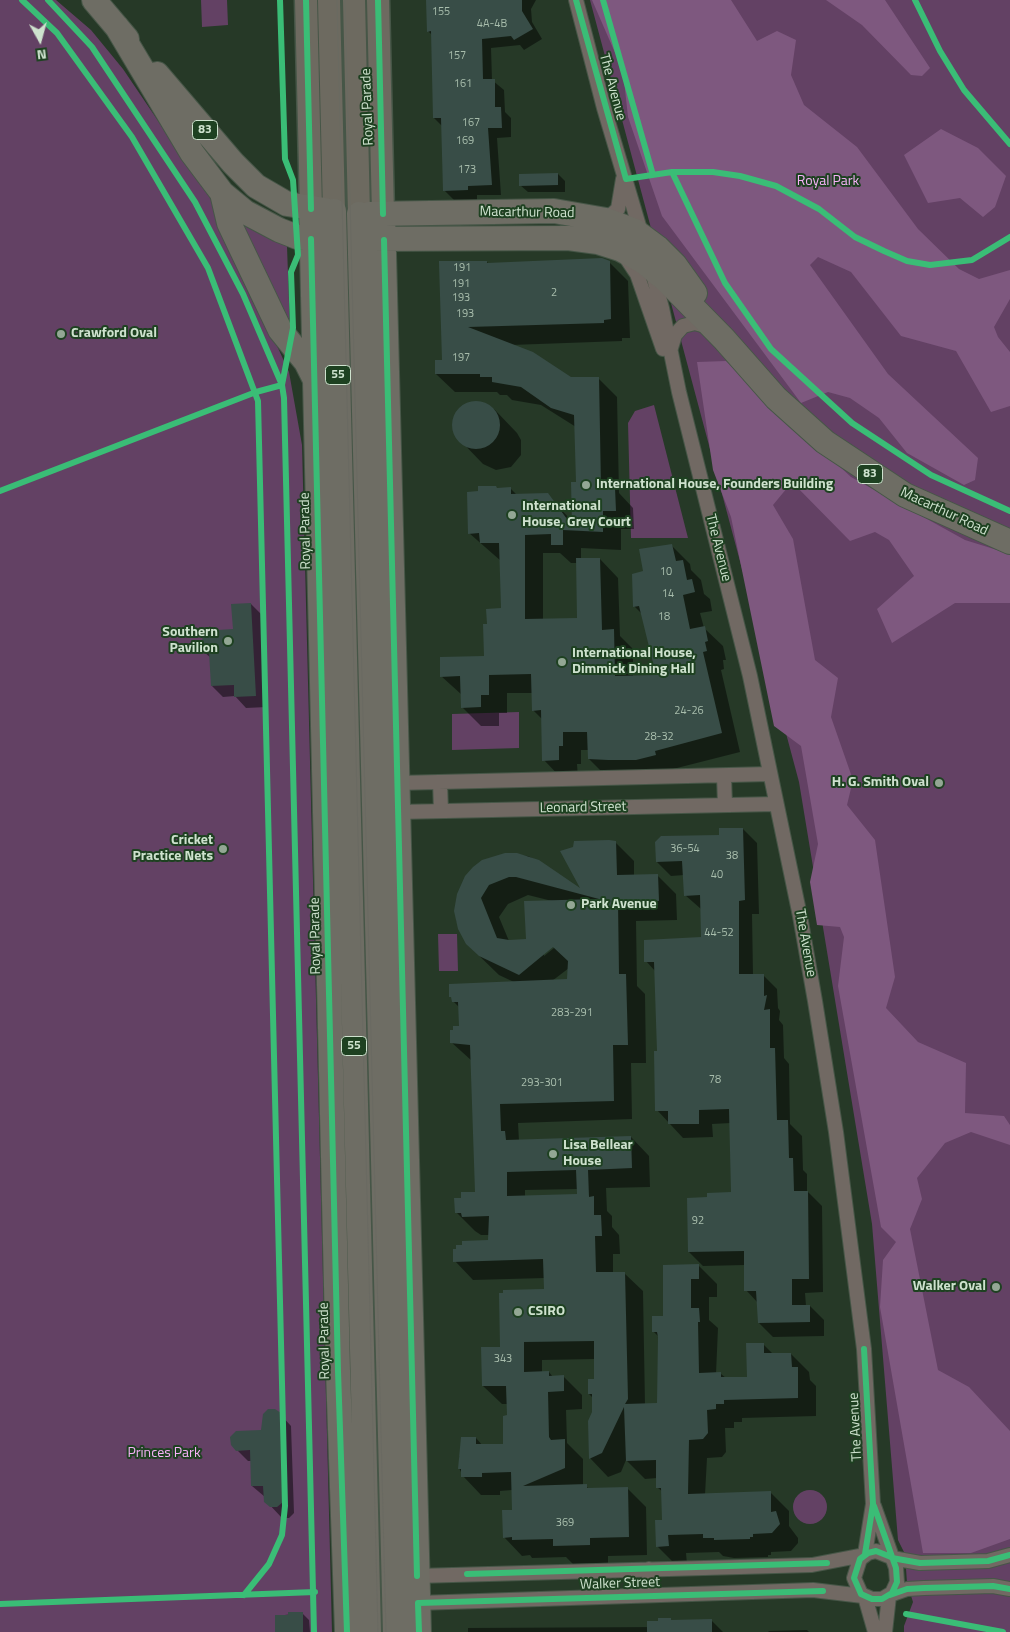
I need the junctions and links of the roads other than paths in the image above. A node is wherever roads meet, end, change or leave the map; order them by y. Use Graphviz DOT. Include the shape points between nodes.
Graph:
graph roads {
  1 [pos="94,0"];
  2 [pos="306,0"];
  3 [pos="329,0"];
  4 [pos="354,0"];
  5 [pos="378,0"];
  6 [pos="576,0"];
  7 [pos="117,27"];
  8 [pos="378,28"];
  9 [pos="355,29"];
  10 [pos="623,171"];
  11 [pos="222,193"];
  12 [pos="322,210"];
  13 [pos="359,214"];
  14 [pos="383,214"];
  15 [pos="606,220"];
  16 [pos="642,236"];
  17 [pos="568,238"];
  18 [pos="311,239"];
  19 [pos="335,239"];
  20 [pos="359,239"];
  21 [pos="384,240"];
  22 [pos="620,249"];
  23 [pos="651,268"];
  24 [pos="720,335"];
  25 [pos="671,350"];
  26 [pos="314,379"];
  27 [pos="678,392"];
  28 [pos="389,451"];
  29 [pos="365,452"];
  30 [pos="1010,542"];
  31 [pos="320,615"];
  32 [pos="344,615"];
  33 [pos="336,773"];
  34 [pos="770,774"];
  35 [pos="724,776"];
  36 [pos="440,782"];
  37 [pos="397,783"];
  38 [pos="373,799"];
  39 [pos="348,800"];
  40 [pos="776,804"];
  41 [pos="725,805"];
  42 [pos="398,812"];
  43 [pos="441,812"];
  44 [pos="338,834"];
  45 [pos="405,1099"];
  46 [pos="381,1100"];
  47 [pos="356,1101"];
  48 [pos="332,1102"];
  49 [pos="362,1370"];
  50 [pos="338,1371"];
  51 [pos="873,1504"];
  52 [pos="865,1555"];
  53 [pos="1010,1555"];
  54 [pos="892,1558"];
  55 [pos="648,1570"];
  56 [pos="417,1576"];
  57 [pos="357,1587"];
  58 [pos="394,1589"];
  59 [pos="1010,1589"];
  60 [pos="650,1595"];
  61 [pos="864,1596"];
  62 [pos="890,1596"];
  63 [pos="418,1603"];
  64 [pos="348,1632"];
  65 [pos="369,1632"];
  66 [pos="395,1632"];
  67 [pos="419,1632"];
  68 [pos="875,1632"];
  69 [pos="885,1632"];
  1 -- 7 [label="highway, 83"];
  2 -- 12 [label="main road, Royal Parade / 55"];
  3 -- 12 [label="main road, Royal Parade / 55"];
  4 -- 9 [label="main road, Royal Parade / 55"];
  5 -- 8 [label="main road, Royal Parade"];
  6 -- 10 [label="street, The Avenue"];
  7 -- 11 [label="highway, 83" via="192,152"];
  7 -- 12 [label="highway, 83" via="248,179 287,204"];
  8 -- 9 [label="main road"];
  8 -- 14 [label="main road, Royal Parade"];
  9 -- 13 [label="main road, Royal Parade / 55"];
  10 -- 15 [label="street" via="620,205"];
  10 -- 16 [label="street, The Avenue"];
  11 -- 18 [label="highway, 83" via="262,222"];
  11 -- 26 [label="highway" via="227,219 280,330 306,362"];
  12 -- 13 [label="highway, Macarthur Road / 83"];
  12 -- 18 [label="highway, Royal Parade / 55"];
  12 -- 19 [label="highway, Royal Parade / 55"];
  13 -- 14 [label="highway, Macarthur Road / 83"];
  13 -- 20 [label="highway, Royal Parade / 55"];
  14 -- 15 [label="highway, Macarthur Road / 83" via="554,211"];
  14 -- 21 [label="highway, Royal Parade"];
  15 -- 16 [label="highway, Macarthur Road / 83"];
  15 -- 17 [label="highway" via="591,230"];
  16 -- 23 [label="highway"];
  16 -- 24 [label="highway, Macarthur Road / 83" via="675,265"];
  17 -- 21 [label="highway, Macarthur Road / 83"];
  17 -- 22 [label="highway, Macarthur Road / 83"];
  18 -- 19 [label="highway, 83"];
  18 -- 26 [label="highway, Royal Parade / 55"];
  19 -- 20 [label="highway, Macarthur Road / 83"];
  19 -- 32 [label="highway, Royal Parade / 55"];
  20 -- 21 [label="highway, Macarthur Road / 83"];
  20 -- 29 [label="highway, Royal Parade / 55"];
  21 -- 28 [label="highway, Royal Parade"];
  22 -- 23 [label="highway, Macarthur Road / 83"];
  22 -- 27 [label="street, The Avenue" via="637,274"];
  23 -- 24 [label="highway, Macarthur Road / 83"];
  23 -- 25 [label="street, The Avenue"];
  24 -- 25 [label="street" via="698,324 683,326 674,335"];
  24 -- 30 [label="highway, Macarthur Road / 83" via="799,420 850,460 905,495"];
  25 -- 27 [label="street, The Avenue"];
  26 -- 31 [label="highway, Royal Parade / 55"];
  27 -- 34 [label="street, The Avenue" via="750,676"];
  28 -- 29 [label="highway"];
  28 -- 37 [label="highway, Royal Parade"];
  29 -- 38 [label="highway, Royal Parade / 55"];
  31 -- 32 [label="highway"];
  31 -- 33 [label="highway, Royal Parade / 55"];
  32 -- 33 [label="highway, Royal Parade / 55"];
  33 -- 39 [label="highway, Royal Parade / 55"];
  33 -- 44 [label="highway, Royal Parade / 55"];
  34 -- 35 [label="street"];
  34 -- 40 [label="street, The Avenue"];
  35 -- 36 [label="street"];
  35 -- 41 [label="street"];
  36 -- 37 [label="street"];
  36 -- 43 [label="street"];
  37 -- 38 [label="highway"];
  37 -- 42 [label="highway, Royal Parade"];
  38 -- 39 [label="highway"];
  38 -- 42 [label="highway"];
  38 -- 46 [label="highway, Royal Parade / 55"];
  39 -- 44 [label="highway, Royal Parade / 55"];
  40 -- 41 [label="street, Leonard Street"];
  40 -- 51 [label="street, The Avenue" via="802,926 836,1132 864,1349"];
  41 -- 43 [label="street, Leonard Street"];
  42 -- 43 [label="street, Leonard Street"];
  42 -- 45 [label="highway, Royal Parade"];
  44 -- 47 [label="highway, Royal Parade / 55"];
  44 -- 48 [label="highway, Royal Parade / 55"];
  45 -- 46 [label="highway"];
  45 -- 56 [label="highway, Royal Parade"];
  46 -- 58 [label="highway, Royal Parade / 55"];
  47 -- 48 [label="highway"];
  47 -- 49 [label="highway, Royal Parade / 55"];
  48 -- 50 [label="highway, Royal Parade / 55"];
  49 -- 50 [label="highway"];
  49 -- 57 [label="highway, Royal Parade / 55"];
  50 -- 57 [label="highway, Royal Parade / 55"];
  51 -- 52 [label="street, The Avenue"];
  51 -- 54 [label="street, The Avenue"];
  52 -- 54 [label="street" via="878,1551"];
  52 -- 55 [label="street, Walker Street" via="812,1565"];
  52 -- 61 [label="street" via="859,1561 854,1576 857,1589"];
  53 -- 54 [label="street" via="988,1561 920,1563"];
  54 -- 62 [label="street" via="898,1578"];
  55 -- 56 [label="street, Walker Street"];
  55 -- 60 [label="street"];
  56 -- 58 [label="highway"];
  56 -- 63 [label="highway, Royal Parade"];
  57 -- 58 [label="highway"];
  57 -- 64 [label="highway, Royal Parade / 55"];
  57 -- 65 [label="highway, Royal Parade / 55"];
  58 -- 63 [label="highway"];
  58 -- 66 [label="highway, Royal Parade / 55"];
  59 -- 62 [label="street" via="986,1586 924,1588 907,1589"];
  60 -- 61 [label="street, Walker Street" via="813,1590"];
  60 -- 63 [label="street, Walker Street"];
  61 -- 62 [label="street" via="879,1600"];
  61 -- 68 [label="street"];
  62 -- 69 [label="street"];
  63 -- 67 [label="highway, Royal Parade"];
}
